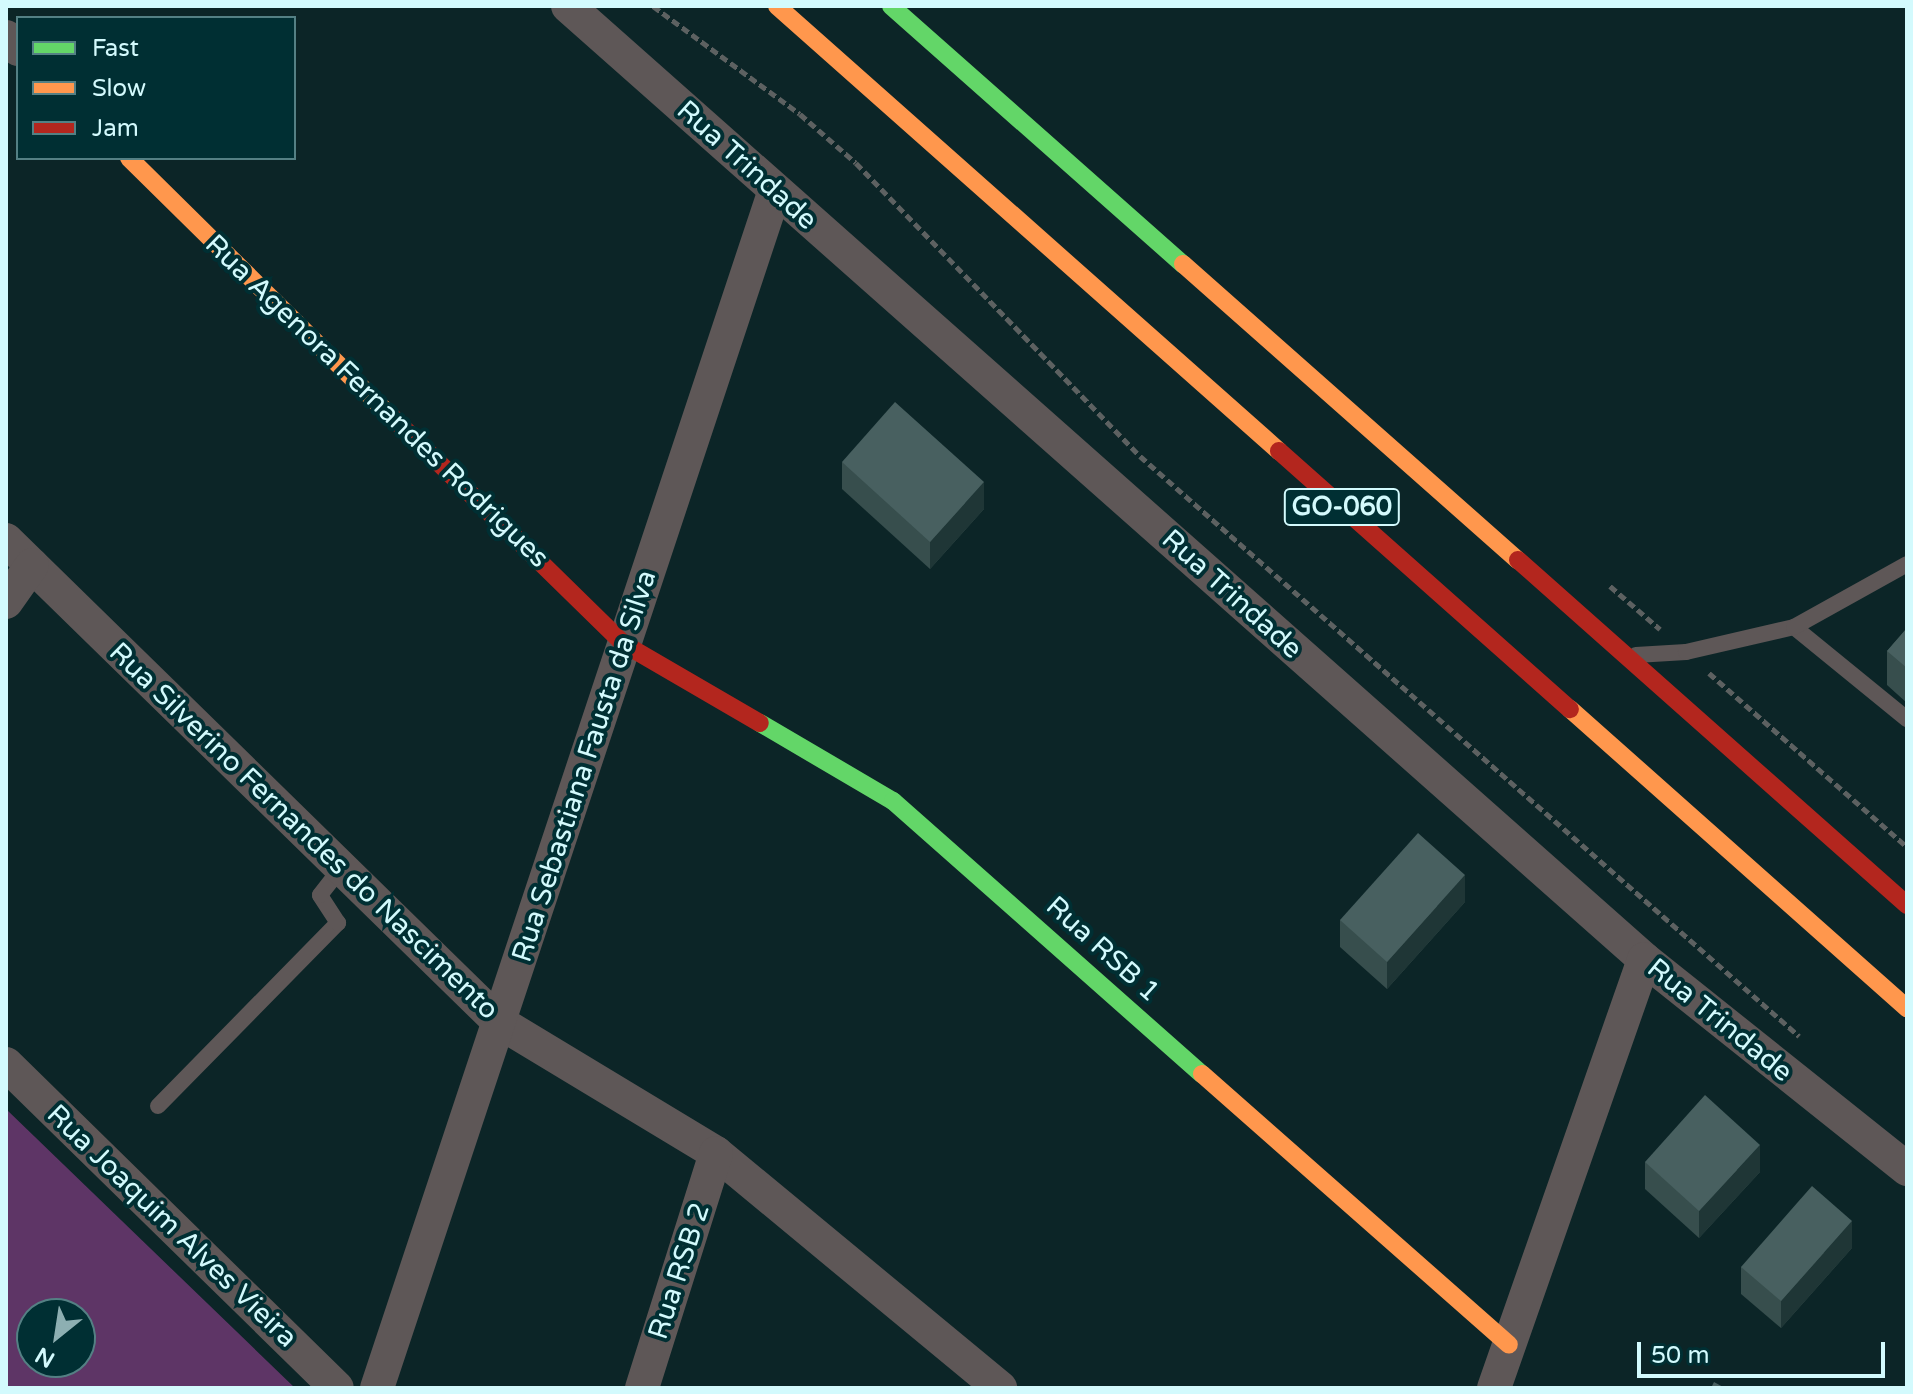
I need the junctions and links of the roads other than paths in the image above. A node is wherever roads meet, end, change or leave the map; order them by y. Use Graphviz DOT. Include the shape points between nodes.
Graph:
graph roads {
  1 [pos="568,6"];
  2 [pos="777,6"];
  3 [pos="891,6"];
  4 [pos="131,160"];
  5 [pos="775,190"];
  6 [pos="6,540"];
  7 [pos="1907,564"];
  8 [pos="32,565"];
  9 [pos="6,602"];
  10 [pos="1794,627"];
  11 [pos="624,644"];
  12 [pos="1630,655"];
  13 [pos="1907,719"];
  14 [pos="341,868"];
  15 [pos="1907,905"];
  16 [pos="1644,959"];
  17 [pos="1907,1008"];
  18 [pos="499,1022"];
  19 [pos="6,1064"];
  20 [pos="158,1106"];
  21 [pos="716,1153"];
  22 [pos="1907,1169"];
  23 [pos="1509,1345"];
  24 [pos="337,1388"];
  25 [pos="377,1388"];
  26 [pos="642,1388"];
  27 [pos="1000,1388"];
  28 [pos="1494,1388"];
  1 -- 5 [label="street, Rua Trindade"];
  2 -- 17 [label="main road, GO-060 / GO-060"];
  3 -- 12 [label="main road, GO-060 / GO-060"];
  4 -- 11 [label="main road, Rua Agenora Fernandes Rodrigues"];
  5 -- 11 [label="street, Rua Sebastiana Fausta da Silva"];
  5 -- 16 [label="street, Rua Trindade"];
  6 -- 8 [label="street, Rua Silverino Fernandes do Nascimento"];
  7 -- 10 [label="lane"];
  8 -- 9 [label="street"];
  8 -- 14 [label="street, Rua Silverino Fernandes do Nascimento"];
  10 -- 12 [label="lane" via="1686,652"];
  10 -- 13 [label="lane"];
  11 -- 18 [label="street, Rua Sebastiana Fausta da Silva"];
  11 -- 23 [label="main road, Rua RSB 1" via="893,801"];
  12 -- 15 [label="main road, GO-060 / GO-060"];
  14 -- 18 [label="street, Rua Silverino Fernandes do Nascimento"];
  14 -- 20 [label="lane" via="320,895 338,923"];
  16 -- 22 [label="street, Rua Trindade"];
  16 -- 23 [label="street"];
  18 -- 21 [label="street, Rua Silverino Fernandes do Nascimento"];
  18 -- 25 [label="street, Rua Sebastiana Fausta da Silva"];
  19 -- 24 [label="street, Rua Joaquim Alves Vieira"];
  21 -- 26 [label="street, Rua RSB 2"];
  21 -- 27 [label="street, Rua Silverino Fernandes do Nascimento"];
  23 -- 28 [label="street"];
}
